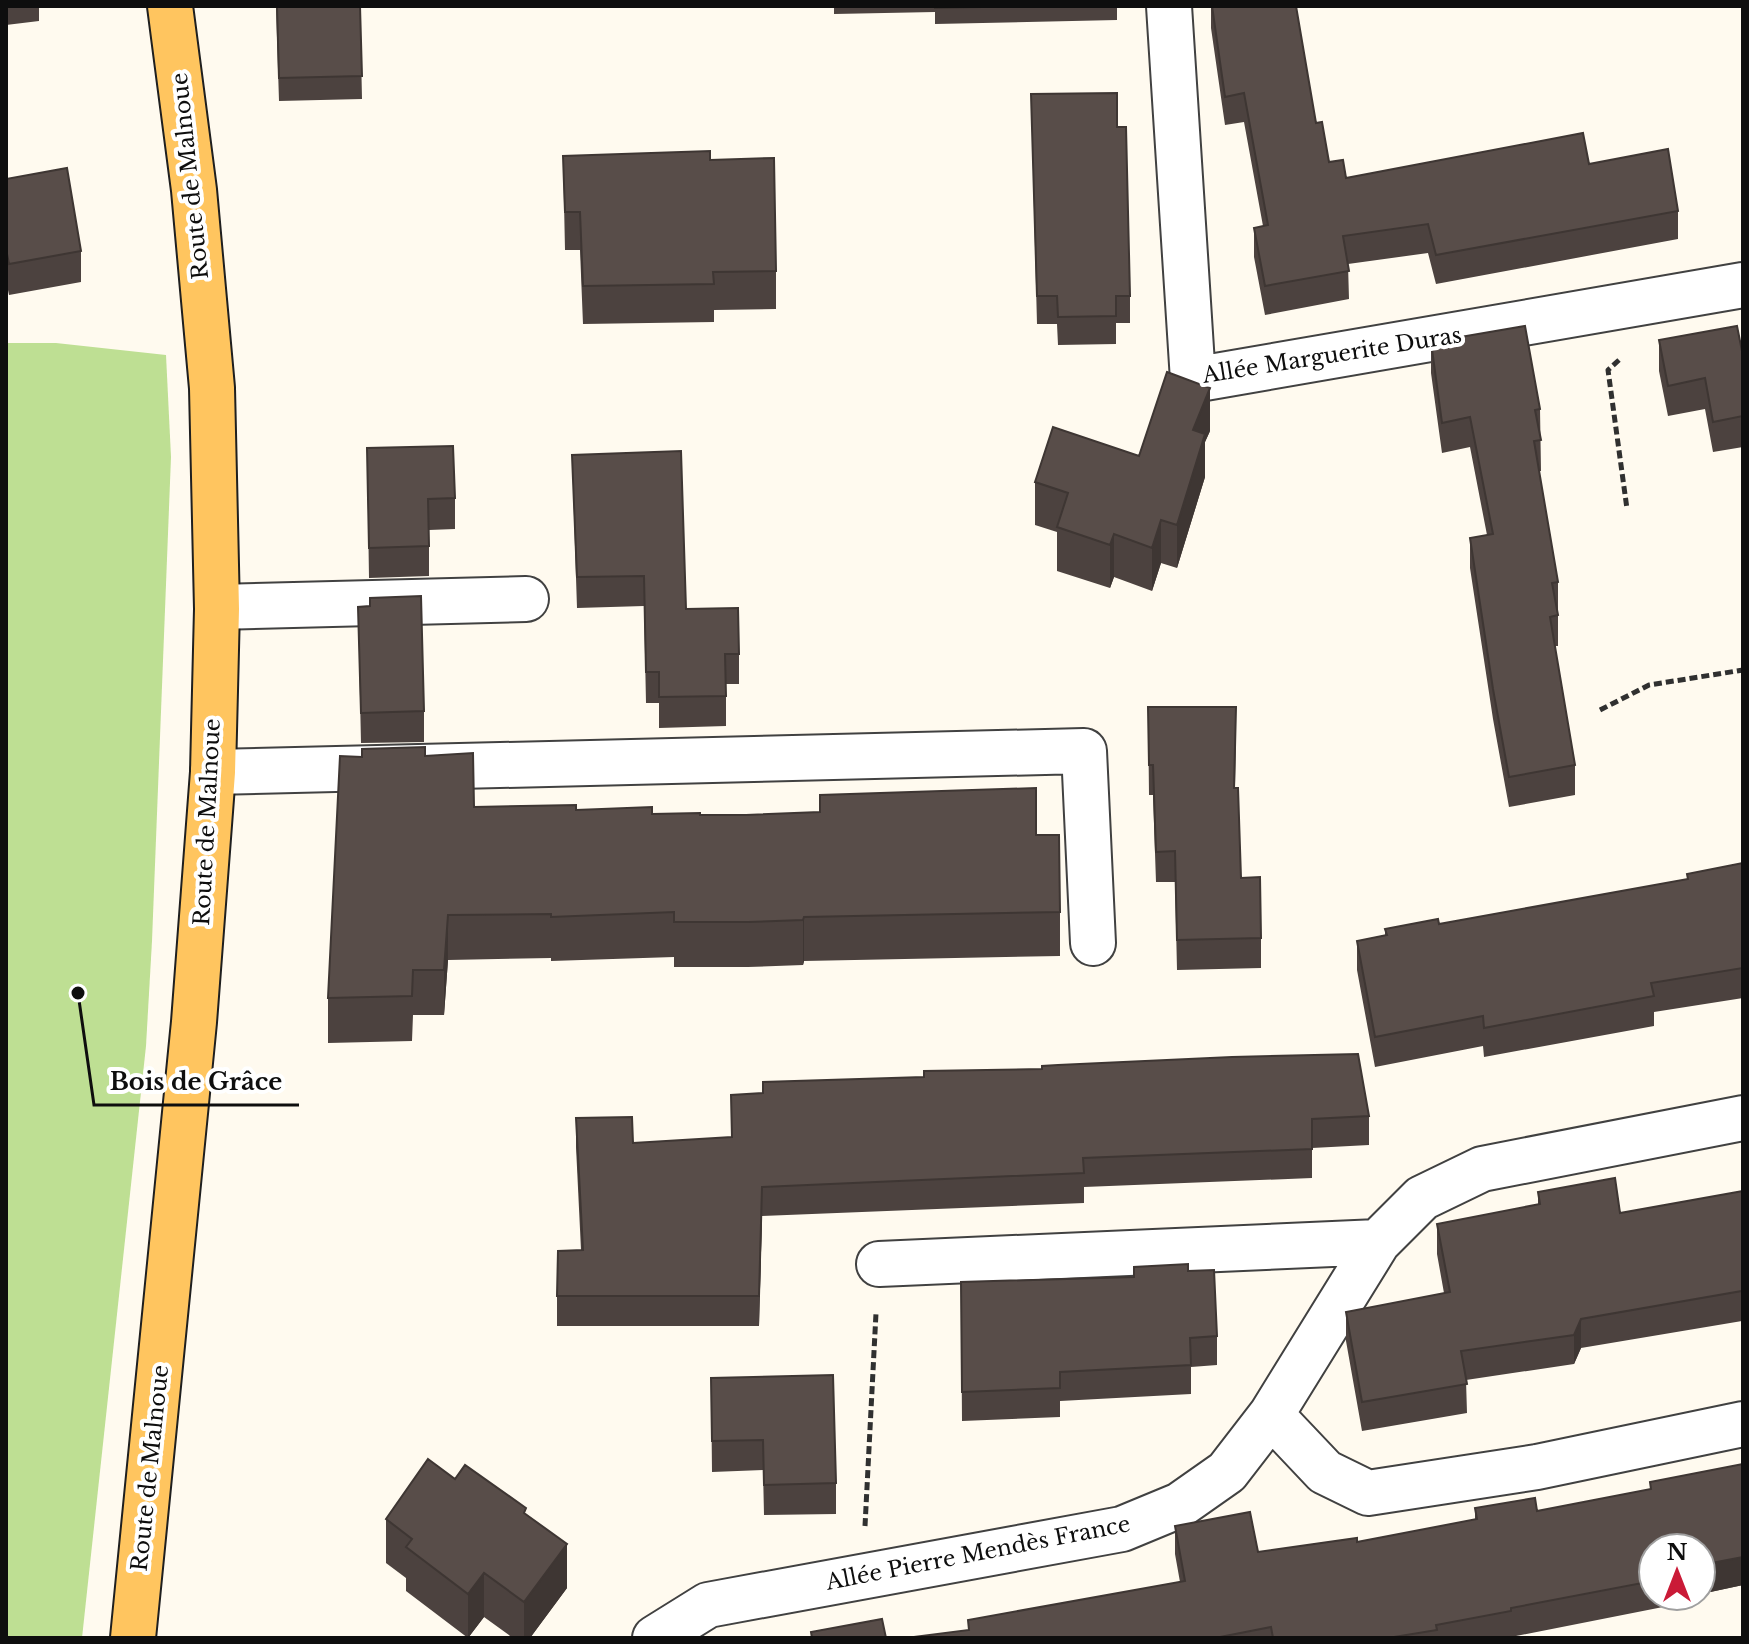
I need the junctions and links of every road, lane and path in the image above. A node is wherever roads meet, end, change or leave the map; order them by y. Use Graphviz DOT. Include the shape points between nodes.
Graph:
graph roads {
  1 [pos="170,6"];
  2 [pos="1169,6"];
  3 [pos="1743,285"];
  4 [pos="1621,359"];
  5 [pos="1627,509"];
  6 [pos="526,599"];
  7 [pos="217,607"];
  8 [pos="1743,670"];
  9 [pos="1600,710"];
  10 [pos="213,772"];
  11 [pos="1093,943"];
  12 [pos="1743,1118"];
  13 [pos="1378,1242"];
  14 [pos="879,1264"];
  15 [pos="1271,1415"];
  16 [pos="1743,1424"];
  17 [pos="863,1576"];
  18 [pos="133,1638"];
  19 [pos="655,1638"];
  1 -- 7 [label="main road, Route de Malnoue" via="212,388"];
  2 -- 3 [label="street, Allée Marguerite Duras" via="1193,380"];
  4 -- 5 [label="path" via="1608,370"];
  6 -- 7 [label="street"];
  7 -- 10 [label="main road, Route de Malnoue"];
  8 -- 9 [label="path" via="1649,685"];
  10 -- 11 [label="street" via="1084,751"];
  10 -- 18 [label="main road, Route de Malnoue" via="194,1022"];
  12 -- 13 [label="street, Allée Pierre Mendès France" via="1482,1169 1422,1198"];
  13 -- 14 [label="street"];
  13 -- 15 [label="street, Allée Pierre Mendès France"];
  14 -- 17 [label="path"];
  15 -- 16 [label="street" via="1325,1472 1368,1493 1537,1467"];
  15 -- 17 [label="street, Allée Pierre Mendès France" via="1227,1472 1180,1505 1122,1529"];
  17 -- 19 [label="street, Allée Pierre Mendès France" via="708,1605"];
}
